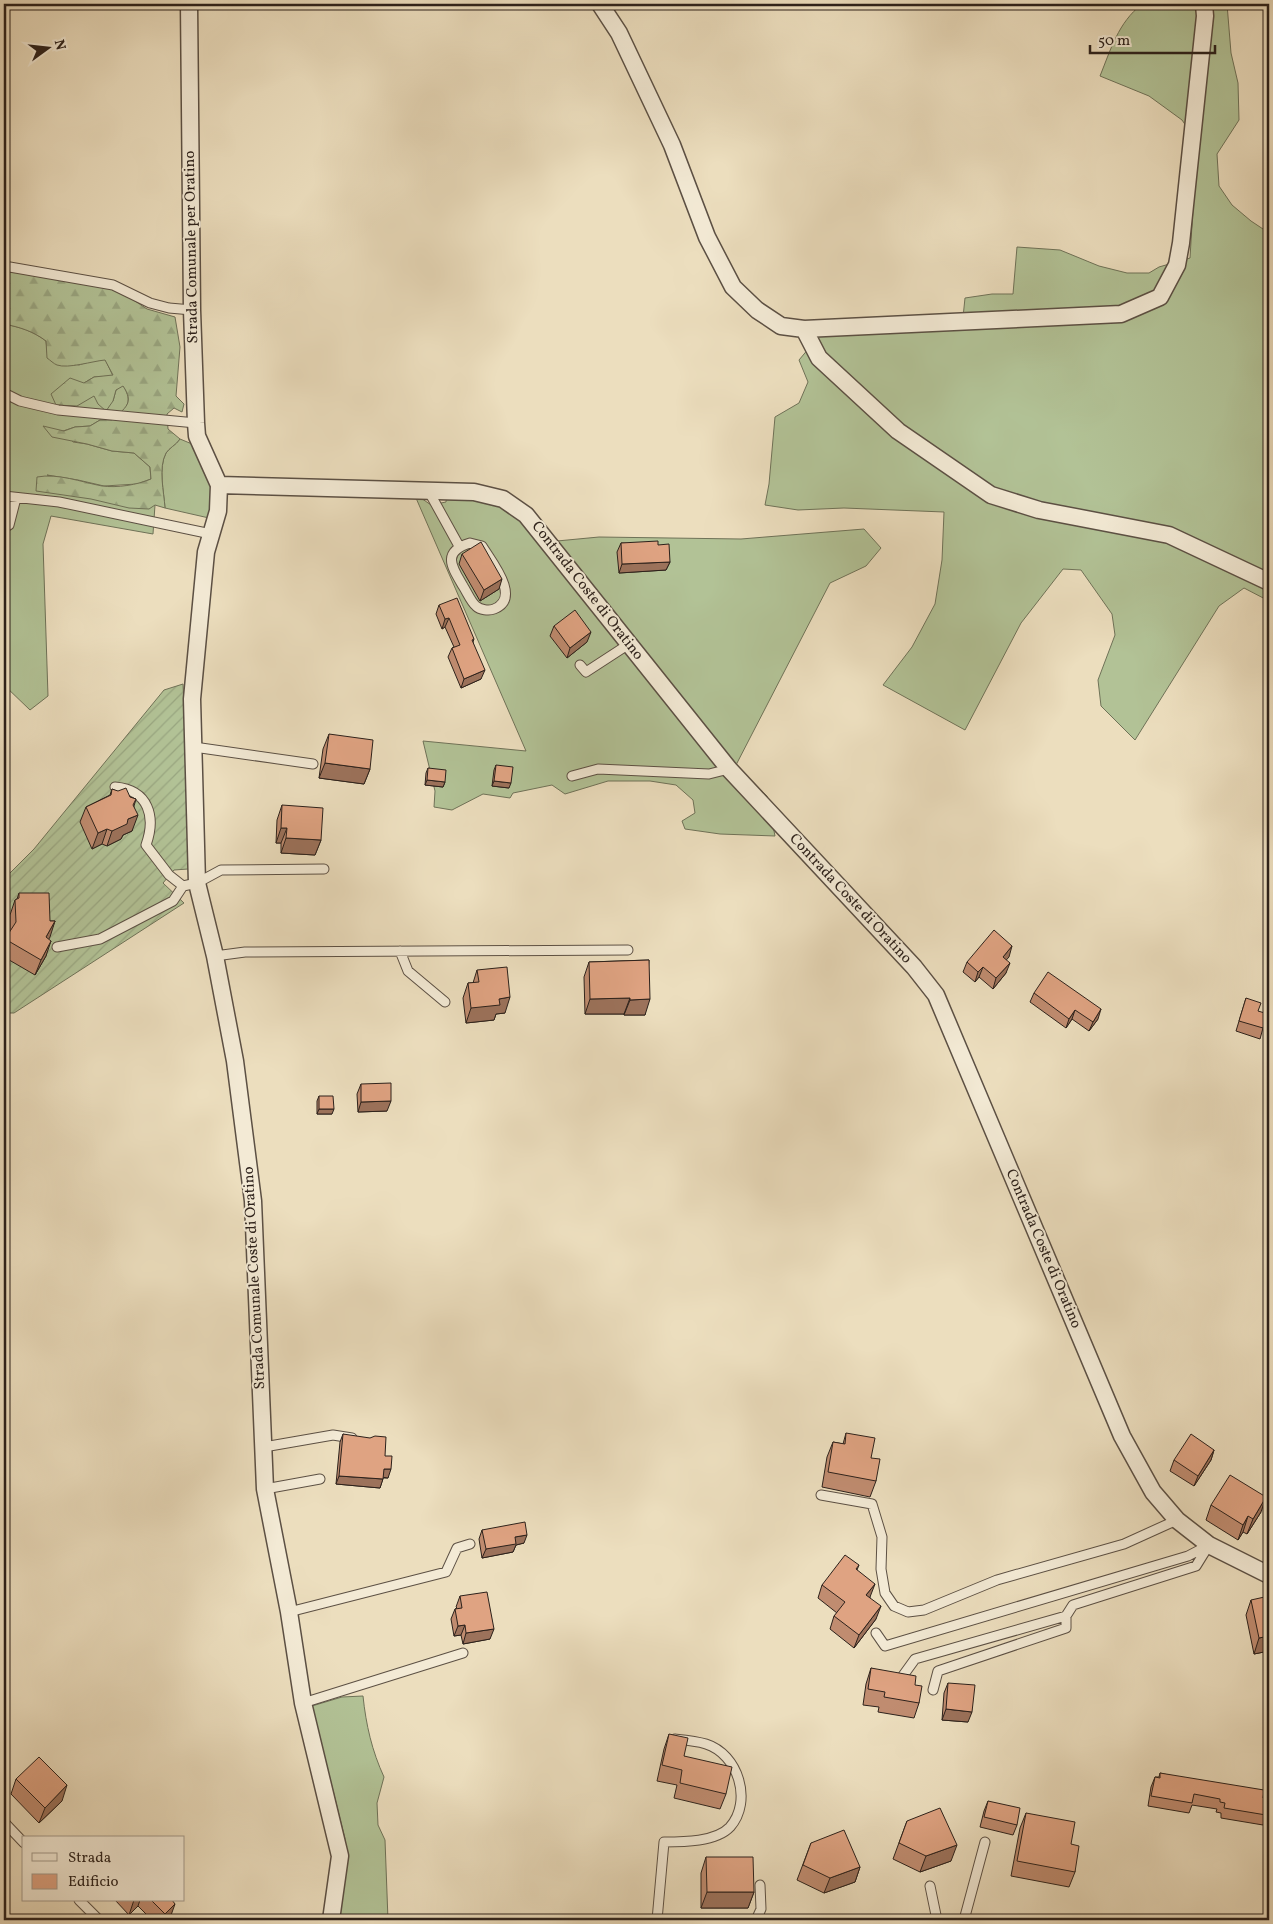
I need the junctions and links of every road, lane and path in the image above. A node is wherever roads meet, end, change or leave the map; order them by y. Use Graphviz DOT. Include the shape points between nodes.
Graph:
graph roads {
  1 [pos="189,4"];
  2 [pos="600,4"];
  3 [pos="1204,4"];
  4 [pos="4,266"];
  5 [pos="192,310"];
  6 [pos="804,330"];
  7 [pos="4,393"];
  8 [pos="196,423"];
  9 [pos="219,485"];
  10 [pos="428,490"];
  11 [pos="4,496"];
  12 [pos="16,498"];
  13 [pos="4,528"];
  14 [pos="211,534"];
  15 [pos="458,546"];
  16 [pos="1269,582"];
  17 [pos="629,644"];
  18 [pos="580,664"];
  19 [pos="194,747"];
  20 [pos="313,764"];
  21 [pos="728,769"];
  22 [pos="572,776"];
  23 [pos="115,787"];
  24 [pos="324,869"];
  25 [pos="190,885"];
  26 [pos="57,947"];
  27 [pos="628,950"];
  28 [pos="400,951"];
  29 [pos="215,956"];
  30 [pos="445,1002"];
  31 [pos="359,1438"];
  32 [pos="264,1447"];
  33 [pos="320,1479"];
  34 [pos="265,1489"];
  35 [pos="1269,1494"];
  36 [pos="820,1495"];
  37 [pos="1269,1515"];
  38 [pos="1177,1520"];
  39 [pos="470,1544"];
  40 [pos="1208,1545"];
  41 [pos="1269,1575"];
  42 [pos="289,1612"];
  43 [pos="1066,1616"];
  44 [pos="876,1633"];
  45 [pos="463,1652"];
  46 [pos="902,1677"];
  47 [pos="933,1690"];
  48 [pos="302,1703"];
  49 [pos="674,1738"];
  50 [pos="4,1822"];
  51 [pos="22,1841"];
  52 [pos="985,1842"];
  53 [pos="760,1885"];
  54 [pos="930,1886"];
  55 [pos="81,1902"];
  56 [pos="98,1920"];
  57 [pos="331,1920"];
  58 [pos="657,1920"];
  59 [pos="756,1920"];
  60 [pos="937,1920"];
  61 [pos="964,1920"];
  1 -- 5 [label="street, Strada Comunale per Oratino"];
  2 -- 6 [label="street" via="619,33 672,145 707,237 732,287 781,326"];
  3 -- 6 [label="street" via="1181,243 1177,265 1160,297 1121,314"];
  4 -- 5 [label="lane" via="113,285 150,303"];
  5 -- 8 [label="street, Strada Comunale per Oratino"];
  6 -- 16 [label="street" via="819,358 898,430 991,495 1039,510 1168,535"];
  7 -- 8 [label="lane" via="20,401 58,410"];
  8 -- 9 [label="street, Strada Comunale per Oratino" via="197,436"];
  9 -- 10 [label="street, Contrada Coste di Oratino"];
  9 -- 14 [label="street, Strada Comunale Coste di Oratino" via="218,511"];
  10 -- 15 [label="lane"];
  10 -- 17 [label="street, Contrada Coste di Oratino" via="474,492 503,498 526,515"];
  11 -- 12 [label="lane"];
  12 -- 13 [label="lane" via="9,524"];
  12 -- 14 [label="lane" via="59,502"];
  14 -- 19 [label="street, Strada Comunale Coste di Oratino" via="206,552 192,699"];
  15 -- 15 [label="lane" via="452,555 451,565 476,607 495,609 506,596 505,586 482,546 470,543"];
  17 -- 18 [label="lane" via="586,672"];
  17 -- 21 [label="street, Contrada Coste di Oratino"];
  19 -- 20 [label="lane"];
  19 -- 25 [label="street, Strada Comunale Coste di Oratino"];
  21 -- 22 [label="lane" via="709,774 598,769"];
  21 -- 38 [label="street, Contrada Coste di Oratino" via="914,967 936,995 1122,1436 1153,1492"];
  23 -- 25 [label="lane" via="126,788 144,801 150,812 151,831 146,845 169,875"];
  24 -- 25 [label="lane" via="221,870"];
  25 -- 26 [label="lane" via="173,901 100,938"];
  25 -- 29 [label="street, Strada Comunale Coste di Oratino"];
  27 -- 28 [label="lane"];
  28 -- 29 [label="lane" via="245,952"];
  28 -- 30 [label="lane" via="408,971"];
  29 -- 32 [label="street, Strada Comunale Coste di Oratino" via="235,1061 253,1201"];
  31 -- 32 [label="lane" via="333,1435"];
  32 -- 34 [label="street, Strada Comunale Coste di Oratino"];
  33 -- 34 [label="lane"];
  34 -- 42 [label="street, Strada Comunale Coste di Oratino"];
  35 -- 37 [label="lane"];
  36 -- 38 [label="lane" via="872,1504 882,1537 881,1569 885,1593 894,1606 908,1612 924,1610 997,1580 1124,1544"];
  38 -- 40 [label="street, Contrada Coste di Oratino"];
  39 -- 42 [label="lane" via="457,1548 446,1572"];
  40 -- 41 [label="street, Contrada Coste di Oratino"];
  40 -- 43 [label="lane" via="1196,1566 1073,1605"];
  40 -- 44 [label="lane" via="1188,1556 884,1646"];
  42 -- 48 [label="street, Strada Comunale Coste di Oratino"];
  43 -- 46 [label="lane" via="915,1659"];
  43 -- 47 [label="lane" via="1066,1628 938,1671"];
  45 -- 48 [label="lane"];
  48 -- 57 [label="street, Strada Comunale Coste di Oratino" via="340,1856"];
  49 -- 58 [label="lane" via="707,1744 727,1757 739,1778 741,1796 738,1813 730,1828 710,1838 664,1842"];
  50 -- 51 [label="lane"];
  52 -- 61 [label="lane"];
  53 -- 59 [label="lane" via="761,1909"];
  54 -- 60 [label="lane"];
  55 -- 56 [label="lane"];
}
